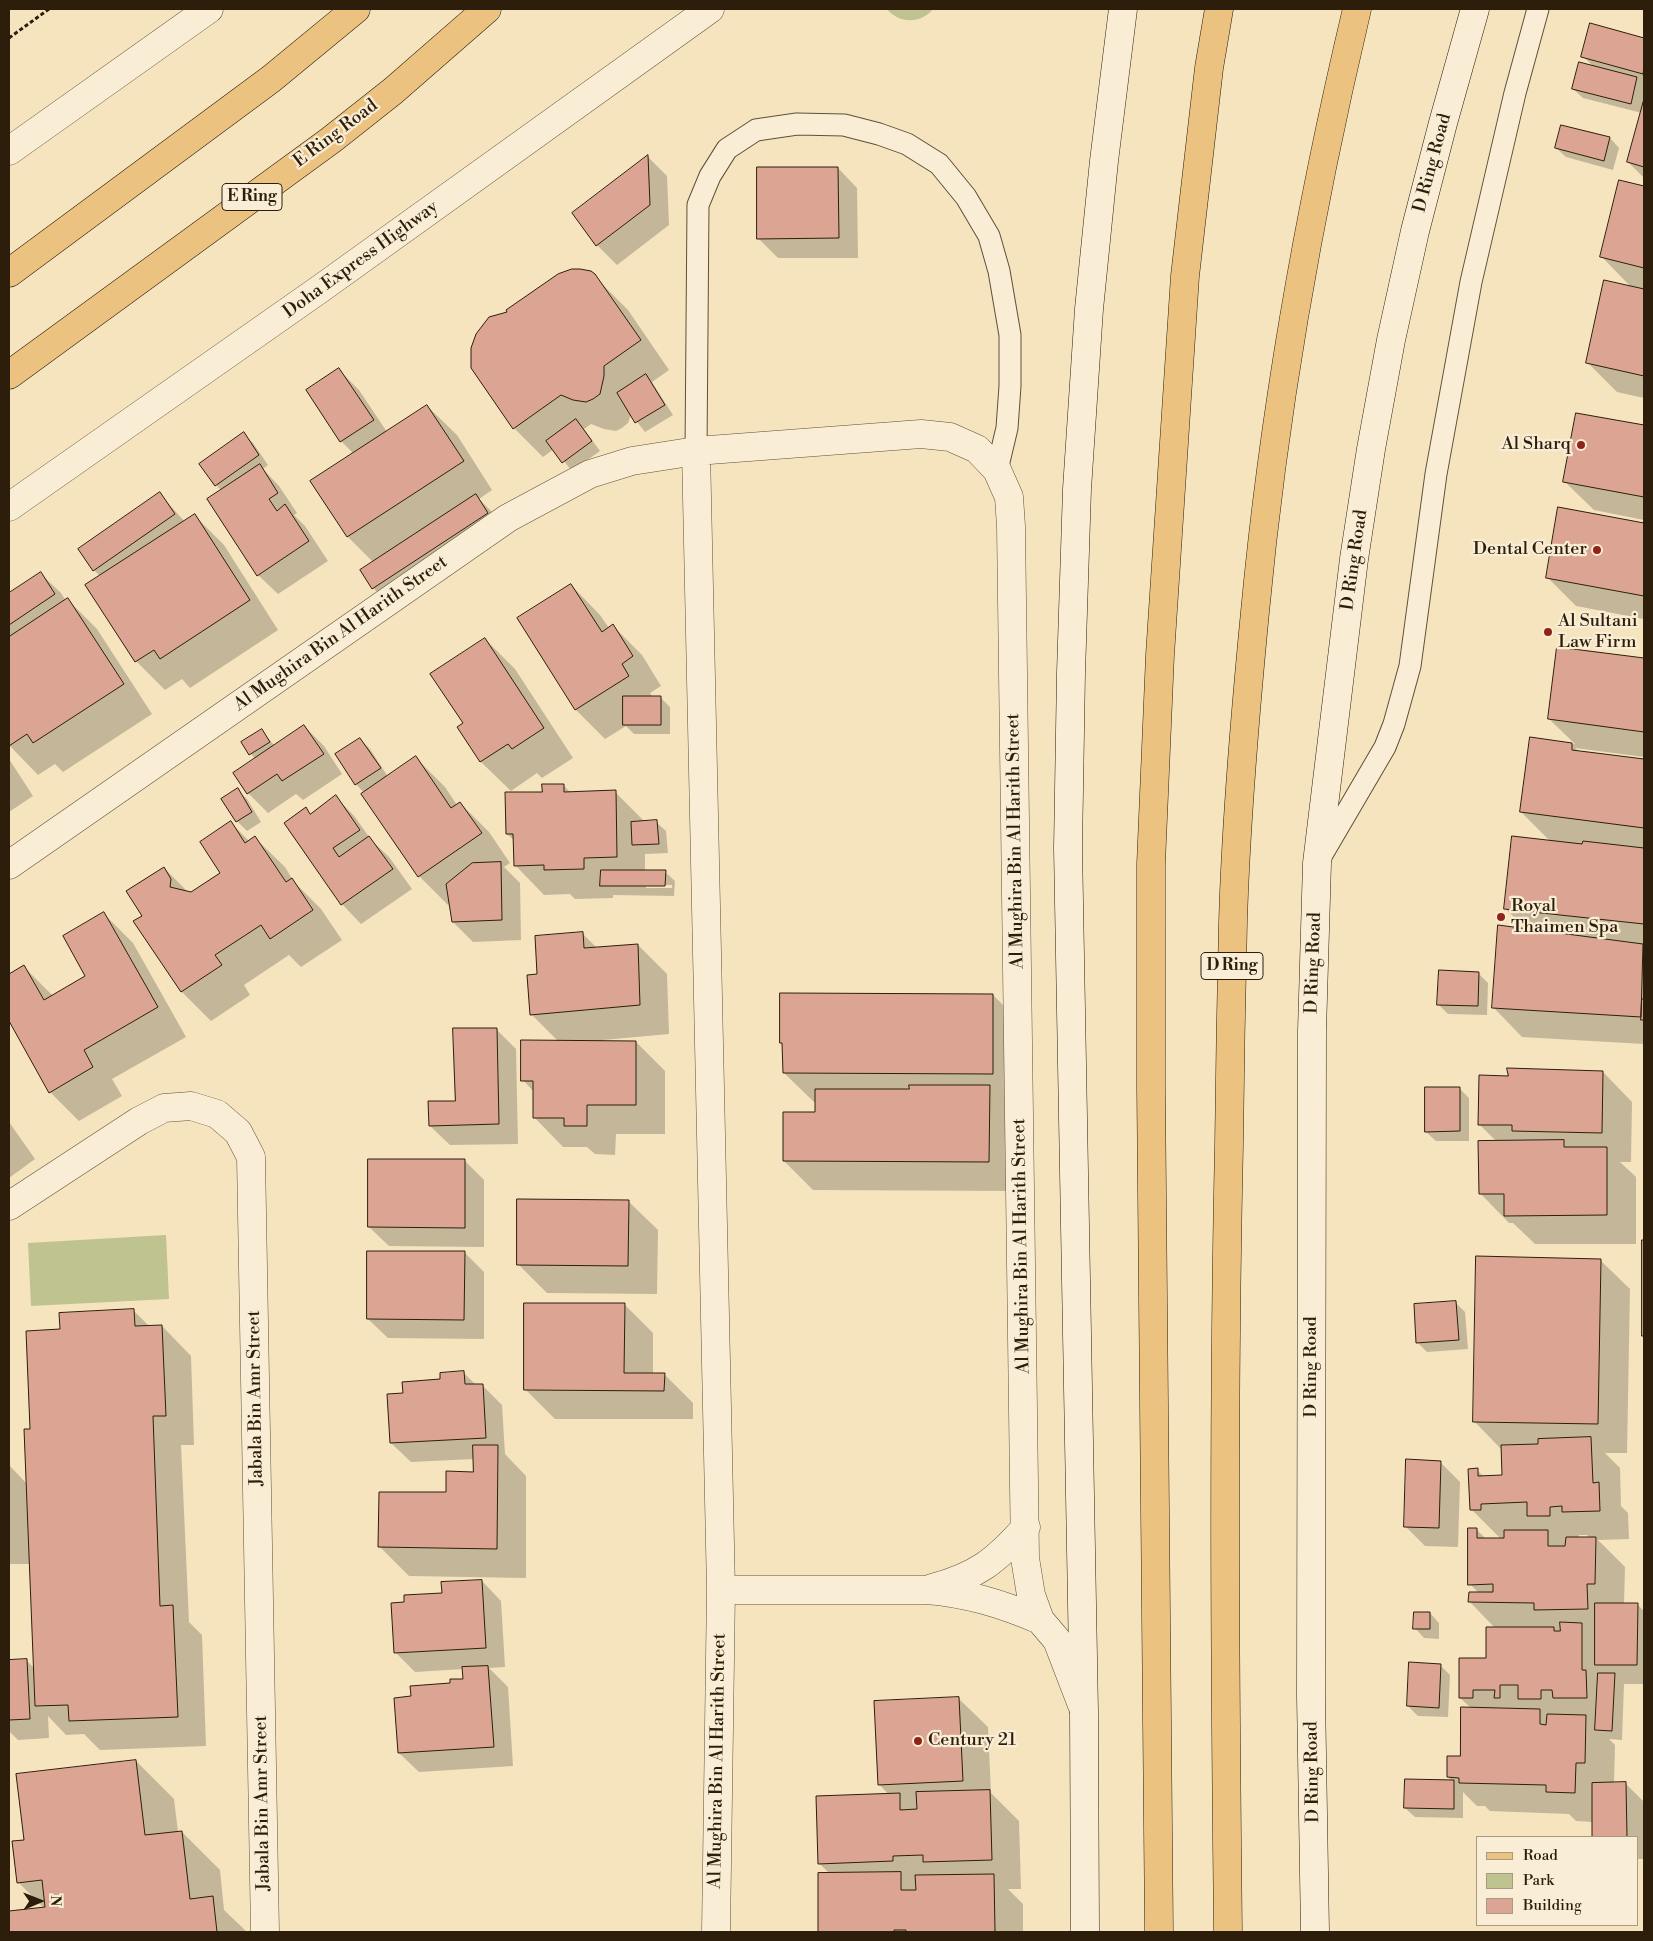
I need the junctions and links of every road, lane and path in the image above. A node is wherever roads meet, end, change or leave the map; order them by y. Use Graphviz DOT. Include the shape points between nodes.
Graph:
graph roads {
  1 [pos="48,9"];
  2 [pos="209,9"];
  3 [pos="356,9"];
  4 [pos="487,9"];
  5 [pos="710,9"];
  6 [pos="1123,9"];
  7 [pos="1219,9"];
  8 [pos="1357,9"];
  9 [pos="1475,9"];
  10 [pos="1538,9"];
  11 [pos="9,38"];
  12 [pos="9,151"];
  13 [pos="9,273"];
  14 [pos="9,375"];
  15 [pos="696,451"];
  16 [pos="997,470"];
  17 [pos="9,507"];
  18 [pos="1317,862"];
  19 [pos="9,865"];
  20 [pos="9,1206"];
  21 [pos="1026,1527"];
  22 [pos="721,1590"];
  23 [pos="926,1590"];
  24 [pos="1040,1620"];
  25 [pos="1084,1711"];
  26 [pos="265,1932"];
  27 [pos="716,1932"];
  28 [pos="1085,1932"];
  29 [pos="1159,1932"];
  30 [pos="1228,1932"];
  31 [pos="1315,1932"];
  1 -- 11 [label="path"];
  2 -- 12 [label="street"];
  3 -- 13 [label="main road" via="271,79"];
  4 -- 14 [label="main road, E Ring Road / E Ring" via="331,140"];
  5 -- 17 [label="street, Doha Express Highway"];
  6 -- 25 [label="street" via="1088,309 1077,490 1071,673 1068,848"];
  7 -- 29 [label="main road" via="1208,68 1184,286 1160,655 1151,864"];
  8 -- 30 [label="main road, D Ring" via="1333,110 1301,275 1275,441 1255,608 1242,763 1233,918 1226,1247"];
  9 -- 18 [label="street, D Ring Road" via="1415,231 1371,449 1354,559"];
  10 -- 18 [label="lane" via="1471,282 1436,474 1410,666 1385,746"];
  15 -- 16 [label="street, Al Mughira Bin Al Harith Street" via="921,434 950,437 976,449"];
  15 -- 16 [label="lane" via="698,205 710,176 727,149 756,130 797,124 844,125 907,144 939,164 966,197 989,236 999,271 1010,335 1007,428"];
  15 -- 19 [label="street, Al Mughira Bin Al Harith Street" via="632,461 590,474 508,518"];
  15 -- 22 [label="street, Al Mughira Bin Al Harith Street"];
  16 -- 21 [label="street, Al Mughira Bin Al Harith Street" via="1009,497 1011,526"];
  18 -- 31 [label="street, D Ring Road" via="1312,1090 1311,1696"];
  20 -- 26 [label="street, Jabala Bin Amr Street" via="164,1108 191,1106 217,1114 238,1132 251,1157"];
  21 -- 23 [label="street, Al Mughira Bin Al Harith Street" via="1006,1550 982,1569 955,1582"];
  21 -- 24 [label="street, Al Mughira Bin Al Harith Street" via="1031,1595"];
  22 -- 23 [label="street, Al Mughira Bin Al Harith Street"];
  22 -- 27 [label="street, Al Mughira Bin Al Harith Street"];
  23 -- 24 [label="street, Al Mughira Bin Al Harith Street" via="983,1598"];
  24 -- 25 [label="street, Al Mughira Bin Al Harith Street" via="1057,1640"];
  25 -- 28 [label="street"];
}
